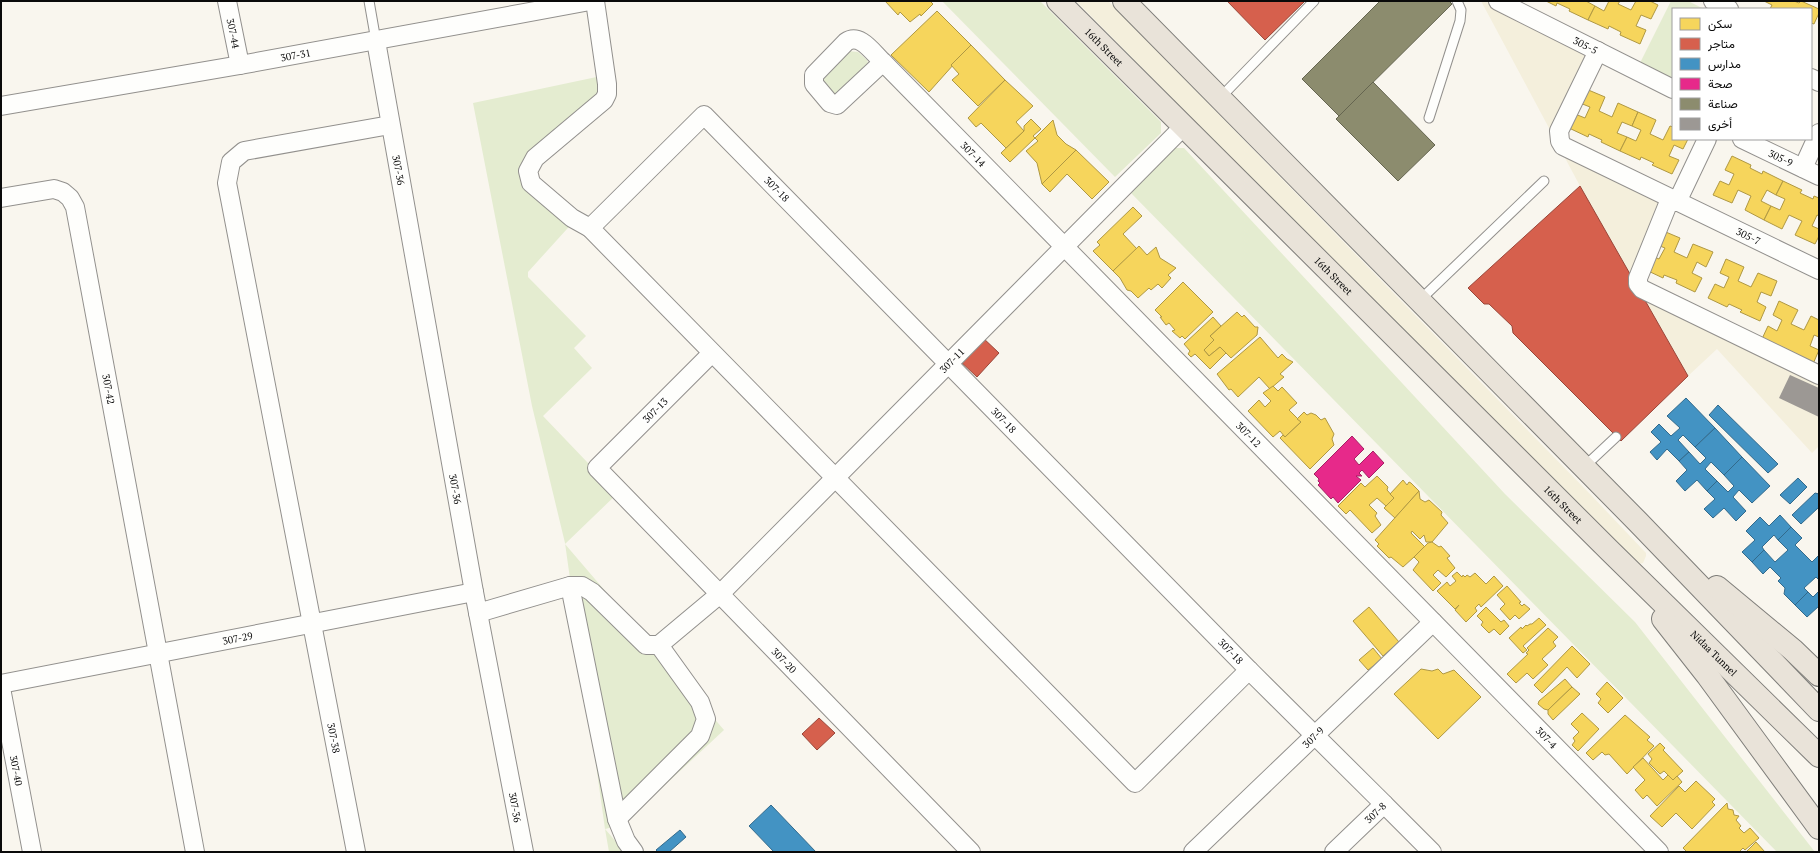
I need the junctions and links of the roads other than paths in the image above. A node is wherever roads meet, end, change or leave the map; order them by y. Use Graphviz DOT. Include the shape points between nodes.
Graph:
graph roads {
  1 [pos="227,1"];
  2 [pos="369,1"];
  3 [pos="590,1"];
  4 [pos="1058,1"];
  5 [pos="1124,1"];
  6 [pos="1314,1"];
  7 [pos="1457,1"];
  8 [pos="1498,1"];
  9 [pos="1713,1"];
  10 [pos="1727,8"];
  11 [pos="376,40"];
  12 [pos="1598,51"];
  13 [pos="883,62"];
  14 [pos="240,65"];
  15 [pos="1672,88"];
  16 [pos="1219,99"];
  17 [pos="1,106"];
  18 [pos="1429,118"];
  19 [pos="390,125"];
  20 [pos="1183,127"];
  21 [pos="1819,133"];
  22 [pos="1706,140"];
  23 [pos="1744,140"];
  24 [pos="1803,168"];
  25 [pos="1819,176"];
  26 [pos="1544,181"];
  27 [pos="1,198"];
  28 [pos="1673,200"];
  29 [pos="590,228"];
  30 [pos="1064,247"];
  31 [pos="1819,270"];
  32 [pos="1419,301"];
  33 [pos="712,353"];
  34 [pos="949,363"];
  35 [pos="1819,375"];
  36 [pos="1616,437"];
  37 [pos="597,468"];
  38 [pos="1584,468"];
  39 [pos="835,478"];
  40 [pos="1638,522"];
  41 [pos="1610,550"];
  42 [pos="570,586"];
  43 [pos="474,592"];
  44 [pos="720,594"];
  45 [pos="478,613"];
  46 [pos="1433,622"];
  47 [pos="312,624"];
  48 [pos="659,645"];
  49 [pos="158,653"];
  50 [pos="1249,670"];
  51 [pos="1819,674"];
  52 [pos="1,684"];
  53 [pos="1,688"];
  54 [pos="1816,707"];
  55 [pos="1315,736"];
  56 [pos="1819,756"];
  57 [pos="1384,804"];
  58 [pos="617,819"];
  59 [pos="1819,828"];
  60 [pos="32,852"];
  61 [pos="195,852"];
  62 [pos="356,852"];
  63 [pos="524,852"];
  64 [pos="634,852"];
  65 [pos="971,852"];
  66 [pos="1193,852"];
  67 [pos="1334,852"];
  68 [pos="1432,852"];
  69 [pos="1659,852"];
  1 -- 14 [label="street, 307-44"];
  2 -- 11 [label="lane"];
  3 -- 11 [label="street, 307-31"];
  3 -- 29 [label="street" via="607,94 604,100 536,158 528,171 531,183 572,218"];
  4 -- 20 [label="main road, 16th Street"];
  5 -- 16 [label="main road"];
  6 -- 16 [label="lane"];
  7 -- 18 [label="lane" via="1461,10 1460,21"];
  8 -- 12 [label="street, 305-5"];
  9 -- 10 [label="street"];
  11 -- 14 [label="street, 307-31"];
  11 -- 19 [label="street, 307-36"];
  12 -- 15 [label="street, 305-5"];
  12 -- 28 [label="street, 305-7" via="1559,131 1560,141 1565,148"];
  13 -- 30 [label="street, 307-14"];
  14 -- 17 [label="street, 307-31"];
  16 -- 32 [label="main road"];
  19 -- 43 [label="street, 307-36"];
  19 -- 47 [label="street" via="244,151 231,162 228,183"];
  20 -- 30 [label="street, 307-11"];
  20 -- 41 [label="main road, 16th Street"];
  21 -- 24 [label="street"];
  22 -- 28 [label="street"];
  23 -- 24 [label="street, 305-9"];
  24 -- 25 [label="street, 305-9"];
  26 -- 32 [label="lane"];
  27 -- 49 [label="street, 307-42" via="54,189 63,192 75,207"];
  28 -- 31 [label="street, 305-7"];
  28 -- 35 [label="street" via="1638,278 1638,284 1642,289"];
  29 -- 33 [label="street, 307-18"];
  29 -- 34 [label="street, 307-18" via="704,115"];
  30 -- 34 [label="street, 307-11"];
  30 -- 46 [label="street, 307-12"];
  32 -- 38 [label="main road"];
  33 -- 37 [label="street, 307-13"];
  33 -- 39 [label="street, 307-18"];
  34 -- 39 [label="street, 307-11"];
  34 -- 50 [label="street, 307-18"];
  36 -- 38 [label="lane"];
  37 -- 44 [label="street, 307-20"];
  38 -- 40 [label="main road"];
  39 -- 44 [label="street, 307-11"];
  39 -- 50 [label="street, 307-18" via="1135,782"];
  40 -- 51 [label="main road"];
  40 -- 54 [label="main road"];
  41 -- 56 [label="main road, Nidaa Tunnel"];
  41 -- 59 [label="main road" via="1707,675"];
  42 -- 45 [label="street"];
  42 -- 48 [label="street" via="582,586 592,592 646,646"];
  42 -- 58 [label="street"];
  43 -- 45 [label="street, 307-36"];
  43 -- 47 [label="street, 307-29"];
  44 -- 48 [label="street, 307-11"];
  44 -- 65 [label="street, 307-20"];
  45 -- 63 [label="street, 307-36"];
  46 -- 55 [label="street, 307-9"];
  46 -- 69 [label="street, 307-4"];
  47 -- 49 [label="street, 307-29"];
  47 -- 62 [label="street, 307-38"];
  48 -- 58 [label="street" via="700,702 706,719 700,736"];
  49 -- 52 [label="street, 307-29"];
  49 -- 61 [label="street"];
  50 -- 55 [label="street"];
  53 -- 60 [label="street, 307-40"];
  55 -- 57 [label="street"];
  55 -- 66 [label="street, 307-9"];
  57 -- 67 [label="street, 307-8"];
  57 -- 68 [label="street, 307-8"];
  58 -- 64 [label="street" via="626,841"];
}
